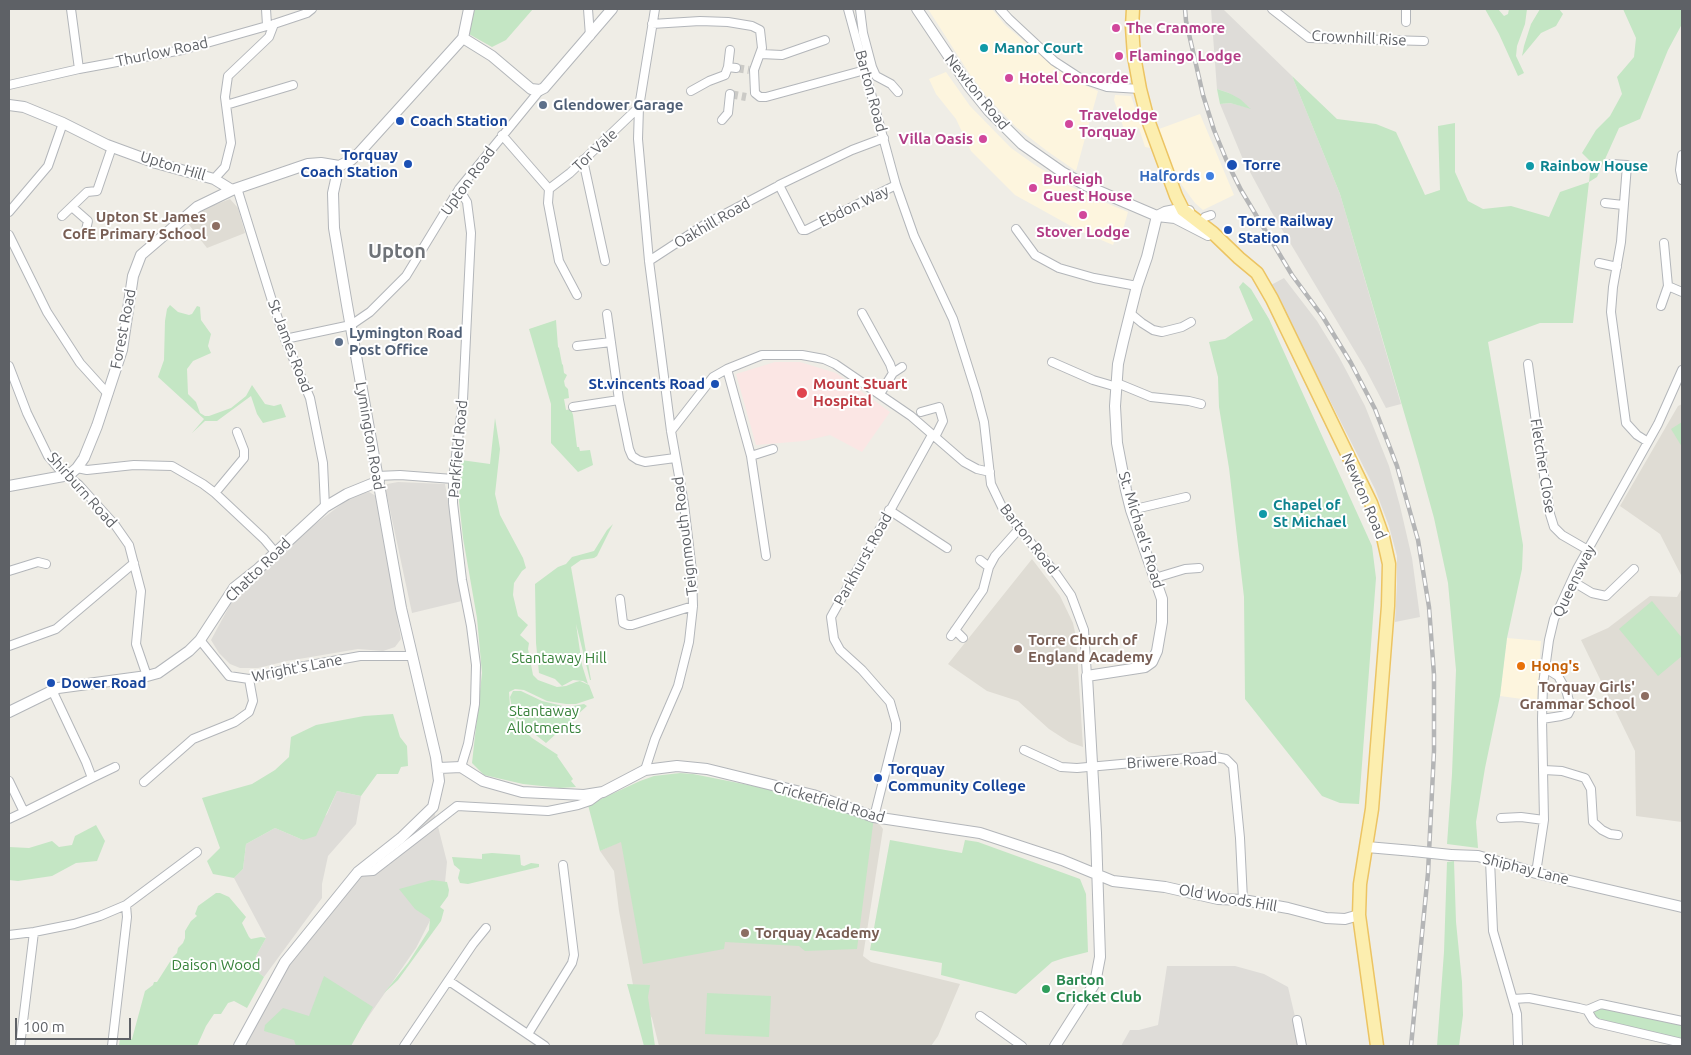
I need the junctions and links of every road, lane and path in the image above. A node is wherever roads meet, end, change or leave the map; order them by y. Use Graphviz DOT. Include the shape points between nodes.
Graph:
graph roads {
  1 [pos="71,9"];
  2 [pos="266,9"];
  3 [pos="312,9"];
  4 [pos="469,9"];
  5 [pos="588,9"];
  6 [pos="612,9"];
  7 [pos="654,9"];
  8 [pos="848,9"];
  9 [pos="860,9"];
  10 [pos="917,9"];
  11 [pos="1000,9"];
  12 [pos="1133,9"];
  13 [pos="1272,9"];
  14 [pos="1406,9"];
  15 [pos="1406,22"];
  16 [pos="270,24"];
  17 [pos="652,24"];
  18 [pos="590,36"];
  19 [pos="462,38"];
  20 [pos="825,40"];
  21 [pos="1424,41"];
  22 [pos="730,50"];
  23 [pos="760,54"];
  24 [pos="79,69"];
  25 [pos="865,70"];
  26 [pos="9,85"];
  27 [pos="293,85"];
  28 [pos="1140,89"];
  29 [pos="540,90"];
  30 [pos="691,91"];
  31 [pos="898,92"];
  32 [pos="755,93"];
  33 [pos="730,94"];
  34 [pos="746,97"];
  35 [pos="226,104"];
  36 [pos="9,105"];
  37 [pos="639,107"];
  38 [pos="722,120"];
  39 [pos="63,123"];
  40 [pos="502,135"];
  41 [pos="884,138"];
  42 [pos="112,147"];
  43 [pos="1682,155"];
  44 [pos="583,160"];
  45 [pos="1611,164"];
  46 [pos="339,166"];
  47 [pos="214,179"];
  48 [pos="1682,180"];
  49 [pos="1171,182"];
  50 [pos="896,185"];
  51 [pos="778,186"];
  52 [pos="235,189"];
  53 [pos="459,189"];
  54 [pos="548,189"];
  55 [pos="1176,196"];
  56 [pos="1604,203"];
  57 [pos="1623,205"];
  58 [pos="72,207"];
  59 [pos="1183,210"];
  60 [pos="9,212"];
  61 [pos="1161,214"];
  62 [pos="62,216"];
  63 [pos="1203,217"];
  64 [pos="1016,229"];
  65 [pos="86,230"];
  66 [pos="9,235"];
  67 [pos="1664,243"];
  68 [pos="1224,244"];
  69 [pos="606,261"];
  70 [pos="649,261"];
  71 [pos="1599,263"];
  72 [pos="1617,267"];
  73 [pos="1257,272"];
  74 [pos="1137,286"];
  75 [pos="1668,286"];
  76 [pos="1682,292"];
  77 [pos="577,295"];
  78 [pos="1662,306"];
  79 [pos="862,313"];
  80 [pos="1130,313"];
  81 [pos="607,314"];
  82 [pos="1191,322"];
  83 [pos="351,325"];
  84 [pos="285,339"];
  85 [pos="611,342"];
  86 [pos="577,346"];
  87 [pos="1052,362"];
  88 [pos="1528,364"];
  89 [pos="9,366"];
  90 [pos="902,367"];
  91 [pos="727,369"];
  92 [pos="1682,370"];
  93 [pos="893,373"];
  94 [pos="1117,385"];
  95 [pos="108,394"];
  96 [pos="880,394"];
  97 [pos="619,400"];
  98 [pos="1201,404"];
  99 [pos="573,407"];
  100 [pos="922,412"];
  101 [pos="671,431"];
  102 [pos="237,432"];
  103 [pos="934,436"];
  104 [pos="1648,442"];
  105 [pos="773,449"];
  106 [pos="751,456"];
  107 [pos="675,458"];
  108 [pos="77,468"];
  109 [pos="990,472"];
  110 [pos="69,475"];
  111 [pos="378,478"];
  112 [pos="453,479"];
  113 [pos="9,486"];
  114 [pos="215,493"];
  115 [pos="1186,497"];
  116 [pos="325,507"];
  117 [pos="889,510"];
  118 [pos="1131,510"];
  119 [pos="1019,529"];
  120 [pos="947,548"];
  121 [pos="1588,550"];
  122 [pos="275,552"];
  123 [pos="37,553"];
  124 [pos="766,556"];
  125 [pos="980,560"];
  126 [pos="134,563"];
  127 [pos="989,567"];
  128 [pos="1199,568"];
  129 [pos="1634,569"];
  130 [pos="9,571"];
  131 [pos="1155,578"];
  132 [pos="1572,581"];
  133 [pos="620,599"];
  134 [pos="693,606"];
  135 [pos="963,638"];
  136 [pos="200,640"];
  137 [pos="9,646"];
  138 [pos="411,656"];
  139 [pos="1545,668"];
  140 [pos="148,676"];
  141 [pos="1088,676"];
  142 [pos="250,678"];
  143 [pos="52,690"];
  144 [pos="9,712"];
  145 [pos="1542,718"];
  146 [pos="1024,750"];
  147 [pos="1093,766"];
  148 [pos="115,767"];
  149 [pos="461,767"];
  150 [pos="439,768"];
  151 [pos="645,770"];
  152 [pos="1544,770"];
  153 [pos="92,778"];
  154 [pos="9,781"];
  155 [pos="144,782"];
  156 [pos="603,792"];
  157 [pos="24,812"];
  158 [pos="874,817"];
  159 [pos="9,818"];
  160 [pos="1501,818"];
  161 [pos="1544,820"];
  162 [pos="1618,835"];
  163 [pos="1366,847"];
  164 [pos="197,852"];
  165 [pos="1490,860"];
  166 [pos="563,865"];
  167 [pos="358,872"];
  168 [pos="1536,873"];
  169 [pos="1098,876"];
  170 [pos="1243,900"];
  171 [pos="126,904"];
  172 [pos="1682,906"];
  173 [pos="1359,915"];
  174 [pos="486,928"];
  175 [pos="34,932"];
  176 [pos="9,935"];
  177 [pos="448,981"];
  178 [pos="1513,999"];
  179 [pos="1587,1010"];
  180 [pos="980,1016"];
  181 [pos="1297,1020"];
  182 [pos="1682,1021"];
  183 [pos="528,1034"];
  184 [pos="1682,1043"];
  185 [pos="20,1046"];
  186 [pos="112,1046"];
  187 [pos="239,1046"];
  188 [pos="404,1046"];
  189 [pos="545,1046"];
  190 [pos="1022,1046"];
  191 [pos="1055,1046"];
  192 [pos="1302,1046"];
  193 [pos="1377,1046"];
  194 [pos="1518,1046"];
  1 -- 24 [label="street"];
  2 -- 16 [label="street"];
  3 -- 16 [label="street, Thurlow Road"];
  4 -- 19 [label="street"];
  5 -- 18 [label="street"];
  6 -- 18 [label="street, Upton Road"];
  7 -- 17 [label="street, Teignmouth Road"];
  8 -- 25 [label="street, Barton Road"];
  9 -- 31 [label="street, Barton Road" via="876,76"];
  10 -- 61 [label="street, Newton Road" via="968,85 1022,144 1087,186"];
  11 -- 28 [label="street" via="1054,61 1080,78 1107,86"];
  12 -- 28 [label="main road" via="1134,56"];
  13 -- 21 [label="street, Crownhill Rise" via="1309,38"];
  14 -- 15 [label="street"];
  16 -- 24 [label="street, Thurlow Road" via="182,50"];
  16 -- 35 [label="street" via="269,37 228,76"];
  17 -- 23 [label="street" via="700,21 752,26 760,30"];
  17 -- 37 [label="street, Teignmouth Road"];
  18 -- 29 [label="street, Upton Road"];
  19 -- 29 [label="street" via="492,56 531,89"];
  19 -- 46 [label="street" via="359,153"];
  20 -- 23 [label="street" via="782,54"];
  22 -- 30 [label="street" via="732,67 725,75"];
  23 -- 32 [label="street" via="751,70"];
  24 -- 26 [label="street, Thurlow Road"];
  25 -- 32 [label="street" via="766,97"];
  25 -- 41 [label="street, Barton Road"];
  27 -- 35 [label="street"];
  28 -- 49 [label="main road"];
  29 -- 40 [label="street, Upton Road"];
  32 -- 34 [label="street"];
  33 -- 38 [label="street" via="728,114"];
  35 -- 47 [label="street" via="230,143 225,167"];
  36 -- 39 [label="street, Upton Hill" via="24,107"];
  37 -- 44 [label="street, Tor Vale"];
  37 -- 70 [label="street, Teignmouth Road" via="638,139"];
  39 -- 42 [label="street, Upton Hill"];
  39 -- 60 [label="street" via="48,166"];
  40 -- 53 [label="street, Upton Road"];
  40 -- 54 [label="street"];
  41 -- 50 [label="street, Barton Road"];
  41 -- 51 [label="street, Oakhill Road"];
  42 -- 47 [label="street, Upton Hill"];
  42 -- 58 [label="street" via="97,191 87,192"];
  43 -- 48 [label="street"];
  44 -- 54 [label="street, Tor Vale"];
  44 -- 69 [label="street"];
  45 -- 57 [label="street" via="1627,165"];
  46 -- 52 [label="street" via="308,164"];
  46 -- 83 [label="street, Lymington Road" via="333,194 334,228"];
  47 -- 52 [label="street, Upton Hill"];
  49 -- 55 [label="main road"];
  49 -- 63 [label="main road" via="1189,206"];
  50 -- 51 [label="street, Ebdon Way" via="806,230 802,230"];
  50 -- 109 [label="street, Barton Road" via="914,236 953,319 984,422"];
  51 -- 70 [label="street, Oakhill Road" via="704,225"];
  52 -- 84 [label="street, St James Road"];
  52 -- 95 [label="street, Forest Road" via="197,208 141,255 133,276 122,350"];
  53 -- 83 [label="street, Upton Road" via="406,276 370,312"];
  53 -- 112 [label="street, Parkfield Road" via="467,202 471,234 462,408"];
  54 -- 77 [label="street" via="558,261"];
  55 -- 59 [label="main road"];
  55 -- 61 [label="street" via="1171,206"];
  56 -- 57 [label="street"];
  57 -- 72 [label="street"];
  58 -- 62 [label="street"];
  58 -- 65 [label="street" via="88,221"];
  59 -- 61 [label="street, Newton Road"];
  59 -- 63 [label="main road"];
  61 -- 68 [label="street, Newton Road" via="1190,225"];
  61 -- 74 [label="street, St. Michael's Road"];
  63 -- 68 [label="main road"];
  63 -- 73 [label="main road" via="1247,257"];
  64 -- 74 [label="street" via="1034,255 1059,268"];
  66 -- 95 [label="street" via="47,312 80,363"];
  67 -- 75 [label="street"];
  68 -- 73 [label="main road, Newton Road"];
  70 -- 101 [label="street, Teignmouth Road"];
  71 -- 72 [label="street"];
  72 -- 104 [label="street" via="1611,312 1626,423"];
  73 -- 163 [label="main road, Newton Road" via="1371,503 1389,564 1383,681"];
  74 -- 80 [label="street, St. Michael's Road"];
  75 -- 76 [label="street"];
  75 -- 78 [label="street"];
  79 -- 93 [label="street"];
  80 -- 82 [label="street" via="1153,330 1162,332"];
  80 -- 94 [label="street, St. Michael's Road" via="1118,364"];
  81 -- 85 [label="street"];
  83 -- 84 [label="street, Upton Road"];
  83 -- 111 [label="street, Lymington Road"];
  84 -- 116 [label="street, St James Road" via="310,398 324,463"];
  85 -- 86 [label="street"];
  85 -- 97 [label="street"];
  87 -- 94 [label="street" via="1093,380"];
  88 -- 121 [label="street, Fletcher Close" via="1554,527"];
  89 -- 110 [label="street, Shirburn Road" via="48,456"];
  90 -- 93 [label="street"];
  91 -- 96 [label="street" via="762,355 811,356 834,364"];
  91 -- 101 [label="street" via="713,377"];
  91 -- 106 [label="street"];
  92 -- 104 [label="street, Queensway"];
  93 -- 96 [label="street"];
  94 -- 98 [label="street" via="1152,397"];
  94 -- 118 [label="street, St. Michael's Road" via="1117,443"];
  95 -- 108 [label="street, Forest Road" via="84,458"];
  96 -- 103 [label="street"];
  97 -- 99 [label="street"];
  97 -- 107 [label="street" via="632,456 644,462"];
  100 -- 103 [label="street, Parkhurst Road" via="939,407 943,421"];
  101 -- 107 [label="street, Teignmouth Road"];
  102 -- 114 [label="street" via="244,458"];
  103 -- 109 [label="street" via="964,462"];
  103 -- 117 [label="street, Parkhurst Road"];
  104 -- 121 [label="street, Queensway"];
  105 -- 106 [label="street"];
  106 -- 124 [label="street"];
  107 -- 134 [label="street, Teignmouth Road" via="684,504"];
  108 -- 110 [label="street, Forest Road"];
  108 -- 114 [label="street" via="172,466"];
  109 -- 119 [label="street, Barton Road" via="991,484 1002,507"];
  110 -- 113 [label="street"];
  110 -- 126 [label="street, Shirburn Road" via="115,525 129,545"];
  111 -- 112 [label="street" via="400,475"];
  111 -- 116 [label="street, Chatto Road"];
  111 -- 138 [label="street, Lymington Road"];
  112 -- 149 [label="street, Parkfield Road" via="456,534 476,666 475,704"];
  114 -- 122 [label="street"];
  115 -- 118 [label="street"];
  116 -- 122 [label="street, Chatto Road"];
  117 -- 120 [label="street" via="933,534"];
  117 -- 158 [label="street, Parkhurst Road" via="831,617 834,639 840,650 890,702 896,723"];
  118 -- 131 [label="street, St. Michael's Road"];
  119 -- 127 [label="street"];
  119 -- 141 [label="street, Barton Road" via="1071,596 1084,630"];
  121 -- 132 [label="street, Queensway"];
  122 -- 136 [label="street, Chatto Road" via="234,588"];
  123 -- 130 [label="street" via="42,563"];
  125 -- 127 [label="street"];
  126 -- 137 [label="street" via="56,629"];
  126 -- 140 [label="street, Shirburn Road" via="141,591 136,644"];
  127 -- 135 [label="street" via="982,590 953,633"];
  128 -- 131 [label="street"];
  129 -- 132 [label="street" via="1606,596 1592,593"];
  131 -- 141 [label="street, St. Michael's Road" via="1163,608 1157,651 1152,662 1145,667"];
  132 -- 139 [label="street, Queensway" via="1554,619"];
  133 -- 134 [label="street" via="623,623 632,626"];
  134 -- 151 [label="street, Teignmouth Road" via="689,642 678,686"];
  136 -- 140 [label="street, Chatto Road" via="158,673"];
  136 -- 142 [label="street, Wright's Lane" via="228,676"];
  138 -- 142 [label="street, Wright's Lane" via="360,656"];
  138 -- 150 [label="street, Lymington Road"];
  139 -- 145 [label="street, Queensway"];
  139 -- 145 [label="street" via="1558,676 1571,708 1568,714"];
  140 -- 143 [label="street, Chatto Road"];
  141 -- 147 [label="street, Barton Road"];
  142 -- 155 [label="street" via="253,701 250,712 235,722 193,739"];
  143 -- 144 [label="street, Chatto Road"];
  143 -- 153 [label="street"];
  145 -- 152 [label="street, Queensway"];
  146 -- 147 [label="street, Briwere Road" via="1062,767"];
  147 -- 169 [label="street, Barton Road"];
  147 -- 170 [label="street, Briwere Road" via="1210,756 1226,759 1233,766"];
  148 -- 153 [label="street"];
  149 -- 150 [label="street"];
  149 -- 156 [label="street" via="482,781 522,792 584,795"];
  150 -- 167 [label="street, Lymington Road" via="432,807 401,838"];
  151 -- 156 [label="street"];
  151 -- 158 [label="street, Cricketfield Road" via="677,766 707,769 813,796"];
  152 -- 161 [label="street, Queensway"];
  152 -- 162 [label="street" via="1585,778 1591,789 1593,822 1602,830"];
  153 -- 157 [label="street"];
  154 -- 157 [label="street"];
  156 -- 167 [label="street" via="590,801 548,811 458,806 373,871"];
  157 -- 159 [label="street"];
  158 -- 169 [label="street, Cricketfield Road" via="980,833 1062,860"];
  160 -- 161 [label="street"];
  161 -- 168 [label="street, Queensway"];
  163 -- 165 [label="street, Shiphay Lane, bridge" via="1459,854"];
  163 -- 173 [label="main road, Newton Road"];
  164 -- 171 [label="street"];
  165 -- 168 [label="street, Shiphay Lane"];
  165 -- 178 [label="street" via="1493,931"];
  166 -- 183 [label="street" via="574,956"];
  167 -- 187 [label="street" via="285,962"];
  168 -- 172 [label="street, Shiphay Lane"];
  169 -- 170 [label="street, Old Woods Hill" via="1218,899"];
  169 -- 191 [label="street, Barton Road" via="1100,950 1096,978 1084,1003"];
  170 -- 173 [label="street, Old Woods Hill" via="1326,918 1345,919"];
  171 -- 175 [label="street" via="74,924"];
  171 -- 186 [label="street"];
  173 -- 193 [label="main road, Newton Road"];
  174 -- 177 [label="street"];
  175 -- 176 [label="street"];
  175 -- 185 [label="street"];
  177 -- 183 [label="street"];
  177 -- 188 [label="street"];
  178 -- 179 [label="street" via="1529,998"];
  178 -- 194 [label="street"];
  179 -- 182 [label="street" via="1601,1004"];
  179 -- 184 [label="street" via="1597,1023"];
  180 -- 190 [label="street"];
  181 -- 192 [label="street"];
  183 -- 189 [label="street"];
}
